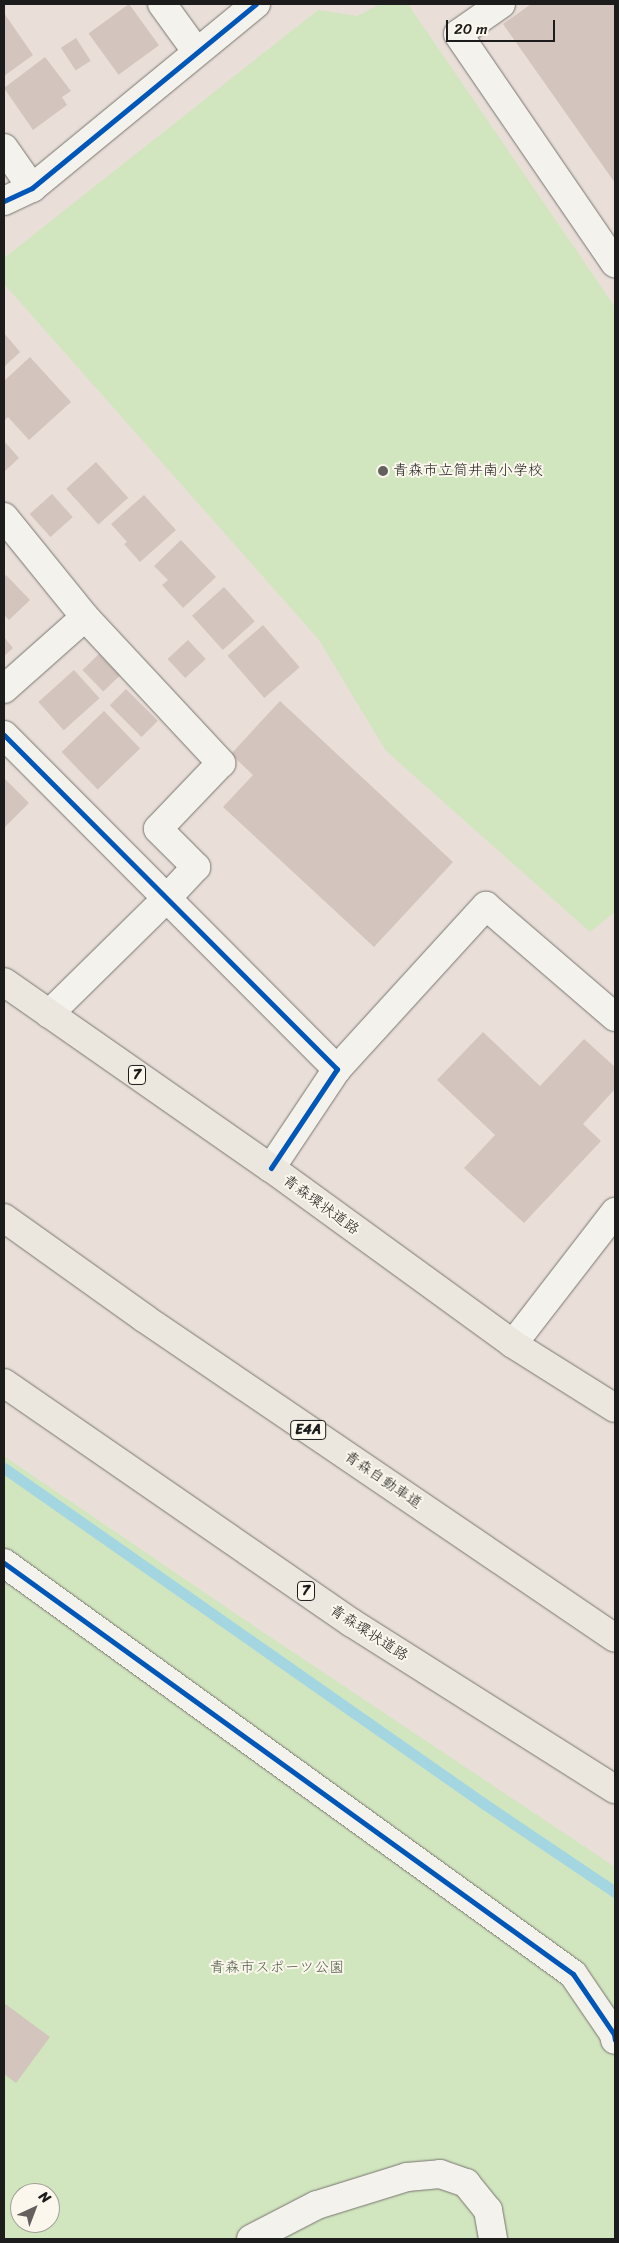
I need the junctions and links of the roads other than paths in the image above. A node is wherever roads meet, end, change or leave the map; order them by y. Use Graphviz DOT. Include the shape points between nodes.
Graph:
graph roads {
  1 [pos="162,4"];
  2 [pos="256,4"];
  3 [pos="501,4"];
  4 [pos="196,51"];
  5 [pos="4,148"];
  6 [pos="32,188"];
  7 [pos="4,201"];
  8 [pos="615,263"];
  9 [pos="4,517"];
  10 [pos="85,617"];
  11 [pos="4,689"];
  12 [pos="4,735"];
  13 [pos="166,899"];
  14 [pos="4,982"];
  15 [pos="49,1014"];
  16 [pos="615,1017"];
  17 [pos="336,1069"];
  18 [pos="271,1168"];
  19 [pos="615,1212"];
  20 [pos="4,1218"];
  21 [pos="512,1344"];
  22 [pos="4,1383"];
  23 [pos="615,1408"];
  24 [pos="4,1562"];
  25 [pos="615,1638"];
  26 [pos="615,1789"];
  27 [pos="615,2040"];
  28 [pos="252,2239"];
  29 [pos="493,2239"];
  1 -- 4 [label="street"];
  2 -- 4 [label="street"];
  3 -- 8 [label="street" via="458,34"];
  4 -- 6 [label="street"];
  5 -- 6 [label="street"];
  6 -- 7 [label="street"];
  9 -- 10 [label="street"];
  10 -- 11 [label="street"];
  10 -- 13 [label="street" via="220,763 158,828 196,867"];
  12 -- 13 [label="street"];
  13 -- 15 [label="street"];
  13 -- 17 [label="street"];
  14 -- 15 [label="highway, 青森環状道路 / 7"];
  15 -- 18 [label="highway, 青森環状道路 / 7"];
  16 -- 17 [label="street" via="486,906"];
  17 -- 18 [label="street"];
  18 -- 21 [label="highway, 青森環状道路 / 7"];
  19 -- 21 [label="street"];
  20 -- 25 [label="highway, 青森自動車道 / E4A" via="152,1323"];
  21 -- 23 [label="highway, 青森環状道路 / 7"];
  22 -- 26 [label="highway, 青森環状道路 / 7" via="352,1623"];
  24 -- 27 [label="street" via="573,1974"];
  28 -- 29 [label="street" via="317,2205 407,2176 440,2174 466,2184 488,2210"];
}
